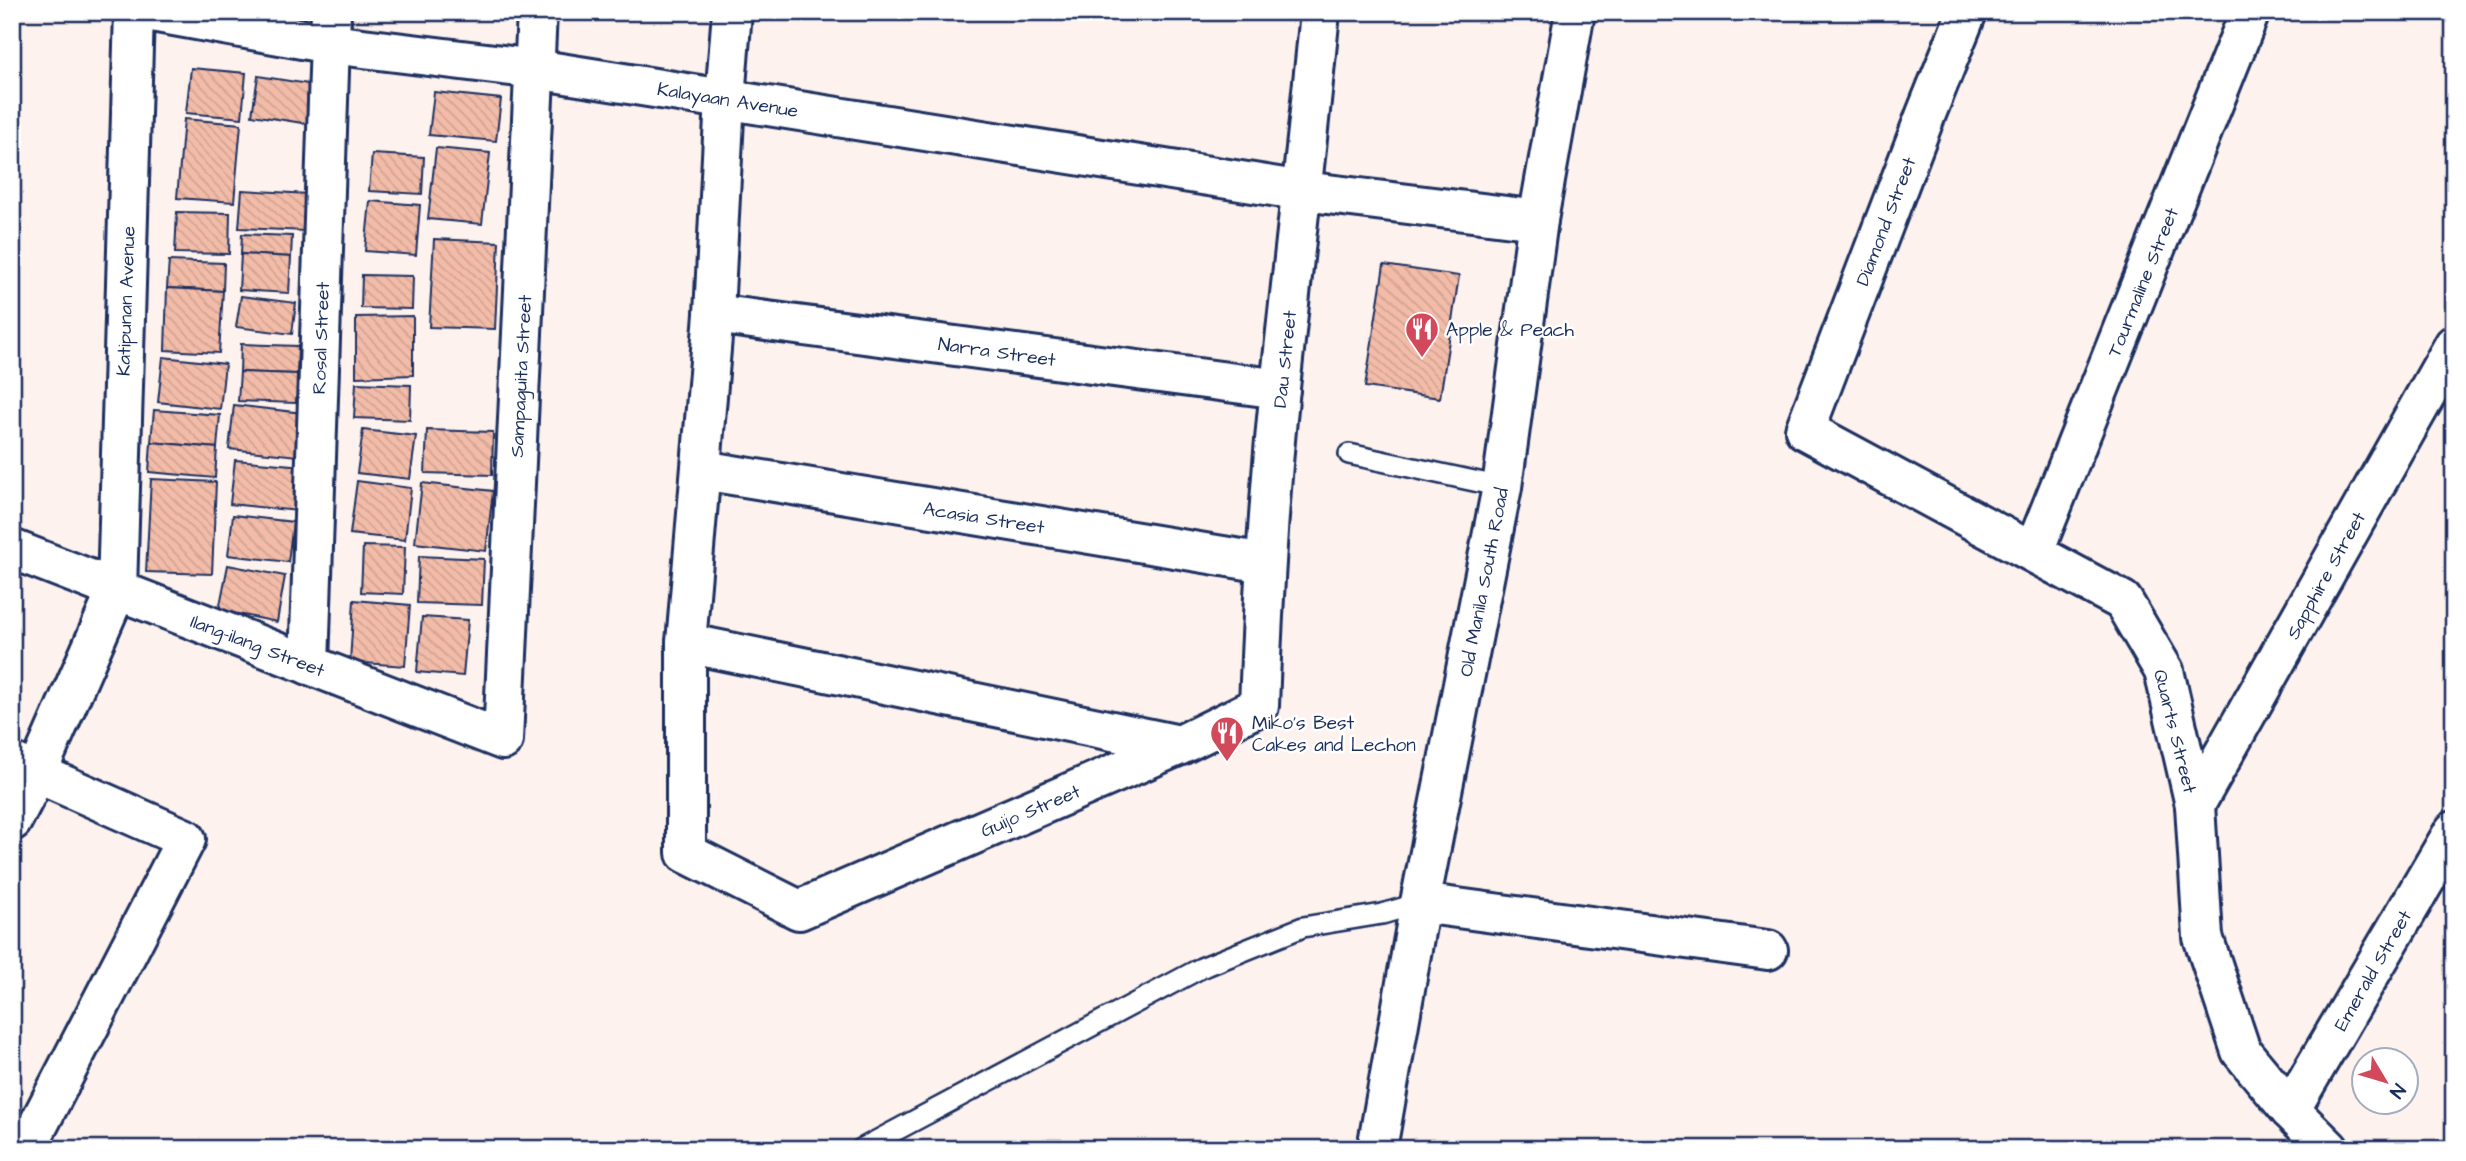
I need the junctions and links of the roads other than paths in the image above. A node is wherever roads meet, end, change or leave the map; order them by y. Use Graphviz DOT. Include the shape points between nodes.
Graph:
graph roads {
  1 [pos="134,12"];
  2 [pos="152,12"];
  3 [pos="537,12"];
  4 [pos="732,12"];
  5 [pos="1320,12"];
  6 [pos="1574,12"];
  7 [pos="1967,12"];
  8 [pos="2250,12"];
  9 [pos="330,28"];
  10 [pos="535,69"];
  11 [pos="724,98"];
  12 [pos="1303,191"];
  13 [pos="1538,220"];
  14 [pos="715,314"];
  15 [pos="2454,345"];
  16 [pos="1280,389"];
  17 [pos="1805,430"];
  18 [pos="1349,454"];
  19 [pos="702,470"];
  20 [pos="1502,487"];
  21 [pos="12,549"];
  22 [pos="2034,551"];
  23 [pos="1265,563"];
  24 [pos="117,590"];
  25 [pos="686,643"];
  26 [pos="309,665"];
  27 [pos="1259,706"];
  28 [pos="503,740"];
  29 [pos="1180,745"];
  30 [pos="24,768"];
  31 [pos="2195,805"];
  32 [pos="12,821"];
  33 [pos="2454,831"];
  34 [pos="1420,903"];
  35 [pos="1768,950"];
  36 [pos="2290,1110"];
  37 [pos="26,1149"];
  38 [pos="860,1149"];
  39 [pos="1377,1149"];
  40 [pos="2329,1149"];
  1 -- 24 [label="street, Katipunan Avenue"];
  2 -- 9 [label="street, Kalayaan Avenue"];
  3 -- 10 [label="street, Sampaguita Street"];
  4 -- 11 [label="street"];
  5 -- 12 [label="street, Dau Street"];
  6 -- 13 [label="street, Old Manila South Road"];
  7 -- 17 [label="street, Diamond Street"];
  8 -- 22 [label="street, Tourmaline Street"];
  9 -- 10 [label="street, Kalayaan Avenue"];
  9 -- 26 [label="street, Rosal Street"];
  10 -- 11 [label="street, Kalayaan Avenue"];
  10 -- 28 [label="street, Sampaguita Street"];
  11 -- 12 [label="street, Kalayaan Avenue"];
  11 -- 14 [label="street"];
  12 -- 13 [label="street, Kalayaan Avenue"];
  12 -- 16 [label="street, Dau Street"];
  13 -- 20 [label="street, Old Manila South Road"];
  14 -- 16 [label="street, Narra Street"];
  14 -- 19 [label="street"];
  15 -- 31 [label="street, Sapphire Street"];
  16 -- 23 [label="street, Dau Street"];
  17 -- 22 [label="street, Quarts Street"];
  18 -- 20 [label="lane"];
  19 -- 23 [label="street, Acasia Street"];
  19 -- 25 [label="street"];
  20 -- 34 [label="street, Old Manila South Road"];
  21 -- 24 [label="street, Ilang-ilang Street"];
  22 -- 31 [label="street, Quarts Street" via="2123,601 2164,671"];
  23 -- 27 [label="street, Dau Street"];
  24 -- 26 [label="street, Ilang-ilang Street"];
  24 -- 30 [label="street"];
  25 -- 29 [label="street"];
  25 -- 29 [label="street, Guijo Street" via="686,853 799,910"];
  26 -- 28 [label="street, Ilang-ilang Street"];
  27 -- 29 [label="street, Guijo Street"];
  30 -- 32 [label="street"];
  30 -- 37 [label="street" via="186,838"];
  31 -- 36 [label="street, Quarts Street" via="2203,937 2241,1051"];
  33 -- 36 [label="street, Emerald Street"];
  34 -- 35 [label="street"];
  34 -- 38 [label="lane" via="1303,927 1201,968"];
  34 -- 39 [label="street, Old Manila South Road"];
  36 -- 40 [label="street, Quarts Street"];
}
